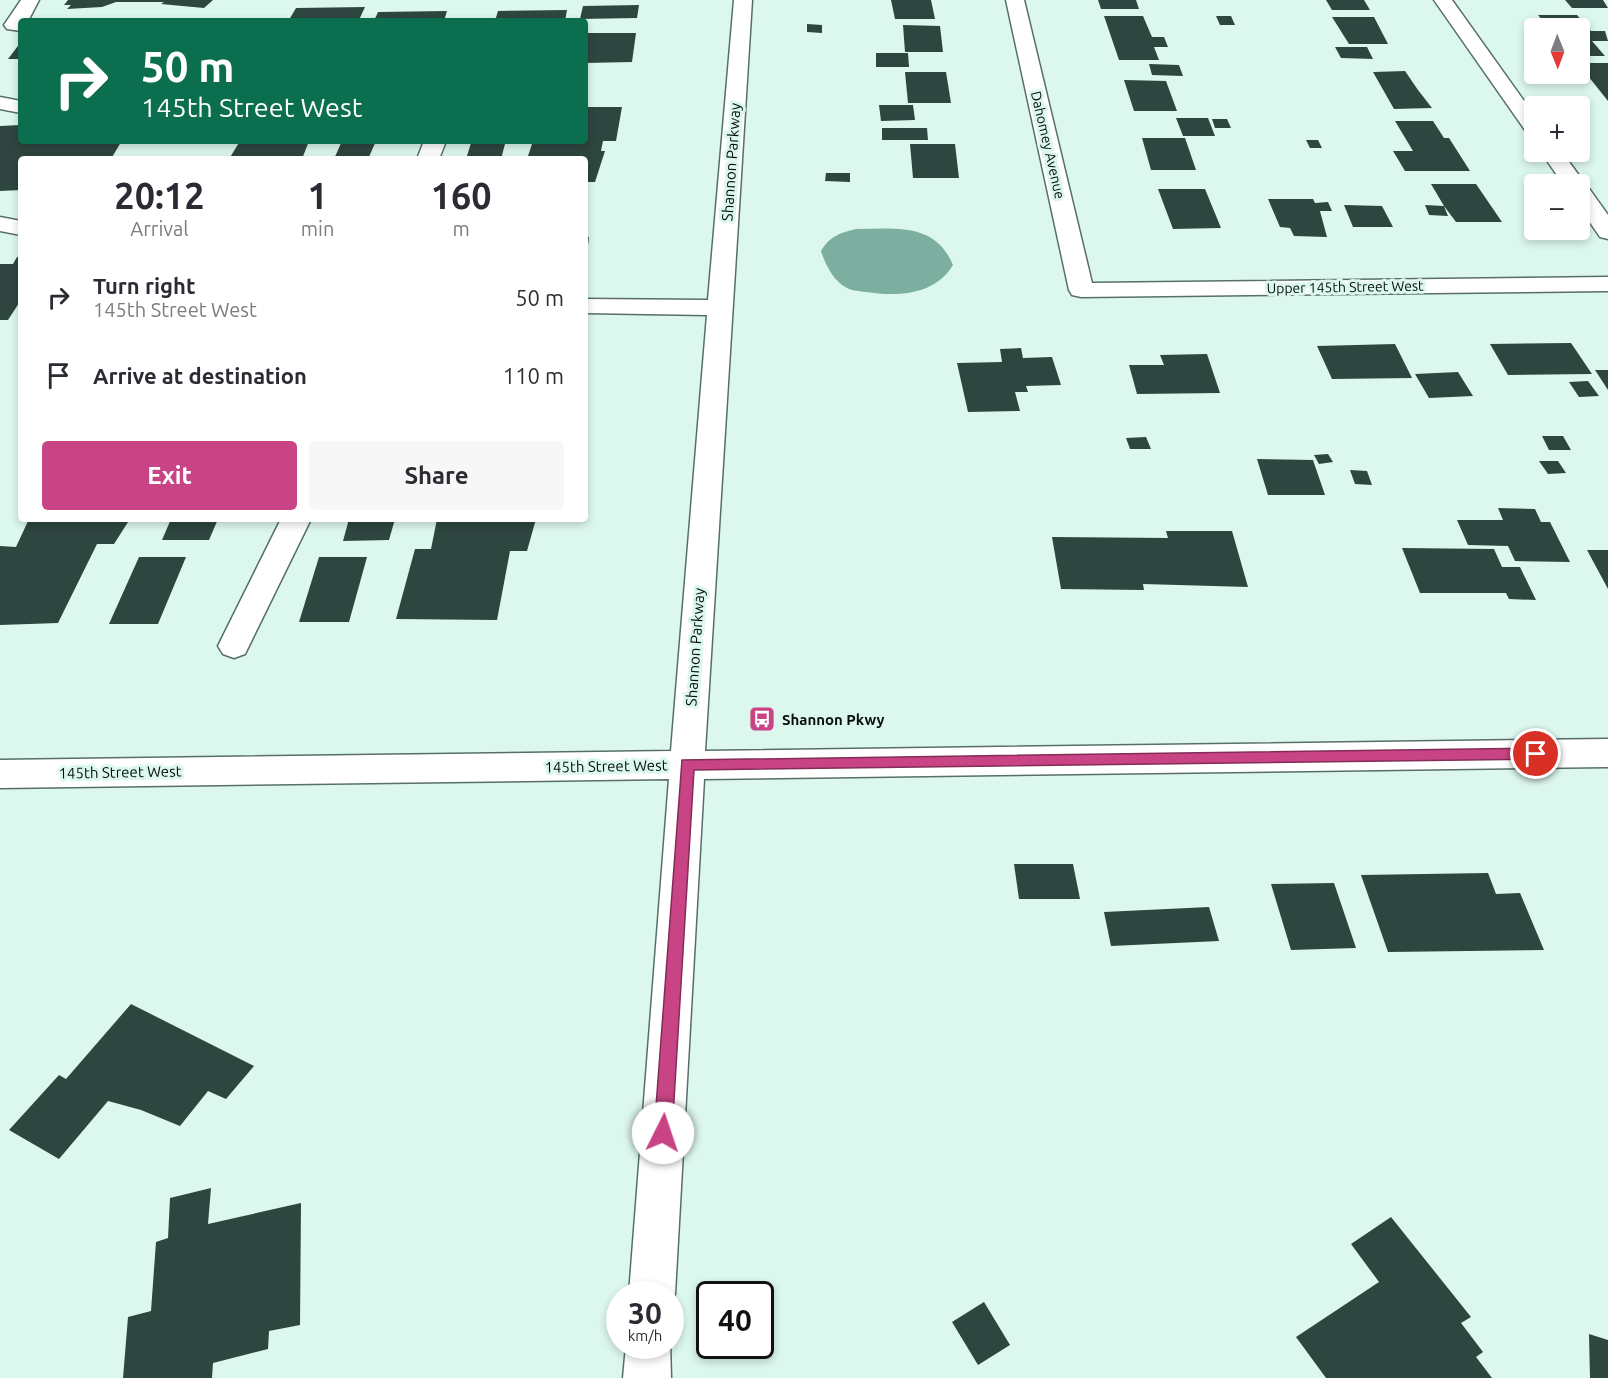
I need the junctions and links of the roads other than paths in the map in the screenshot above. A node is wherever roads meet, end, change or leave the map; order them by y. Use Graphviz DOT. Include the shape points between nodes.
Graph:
graph roads {
  1 [pos="30,0"];
  2 [pos="743,0"];
  3 [pos="1015,0"];
  4 [pos="1443,0"];
  5 [pos="19,18"];
  6 [pos="0,103"];
  7 [pos="18,106"];
  8 [pos="1524,115"];
  9 [pos="1590,206"];
  10 [pos="0,224"];
  11 [pos="18,227"];
  12 [pos="1608,232"];
  13 [pos="18,241"];
  14 [pos="0,244"];
  15 [pos="1608,284"];
  16 [pos="1081,290"];
  17 [pos="588,306"];
  18 [pos="721,308"];
  19 [pos="295,522"];
  20 [pos="234,646"];
  21 [pos="1608,753"];
  22 [pos="687,765"];
  23 [pos="0,774"];
  24 [pos="653,1281"];
  25 [pos="648,1359"];
  26 [pos="647,1378"];
  1 -- 5 [label="street"];
  2 -- 18 [label="street, Shannon Parkway"];
  3 -- 16 [label="street, Dahomey Avenue"];
  4 -- 8 [label="street"];
  6 -- 7 [label="street"];
  9 -- 12 [label="street"];
  10 -- 11 [label="street"];
  13 -- 14 [label="street"];
  15 -- 16 [label="street, Upper 145th Street West"];
  17 -- 18 [label="street"];
  18 -- 22 [label="street, Shannon Parkway"];
  19 -- 20 [label="street"];
  21 -- 22 [label="street, 145th Street West"];
  22 -- 23 [label="street, 145th Street West"];
  22 -- 24 [label="street, Shannon Parkway"];
  25 -- 26 [label="street"];
}
